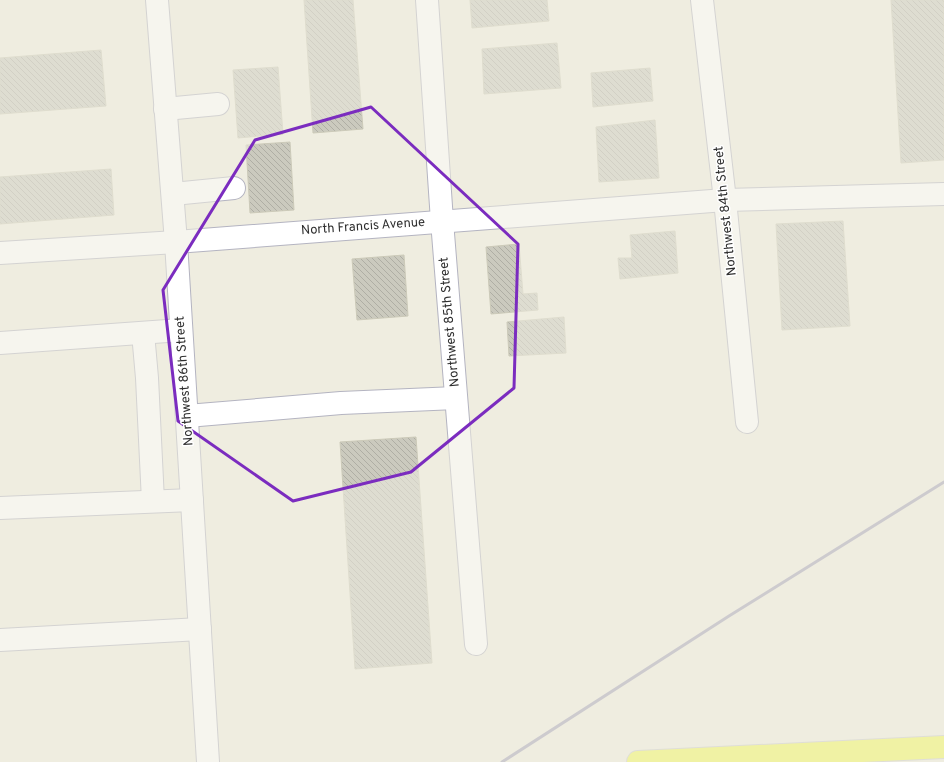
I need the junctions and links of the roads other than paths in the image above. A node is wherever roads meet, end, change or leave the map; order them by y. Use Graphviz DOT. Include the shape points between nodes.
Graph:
graph roads {
  1 [pos="157,0"];
  2 [pos="427,0"];
  3 [pos="702,0"];
  4 [pos="218,104"];
  5 [pos="166,109"];
  6 [pos="234,188"];
  7 [pos="173,194"];
  8 [pos="944,194"];
  9 [pos="725,200"];
  10 [pos="442,221"];
  11 [pos="176,242"];
  12 [pos="0,253"];
  13 [pos="181,330"];
  14 [pos="143,333"];
  15 [pos="0,343"];
  16 [pos="456,398"];
  17 [pos="187,416"];
  18 [pos="747,422"];
  19 [pos="192,500"];
  20 [pos="153,501"];
  21 [pos="0,508"];
  22 [pos="200,629"];
  23 [pos="0,640"];
  24 [pos="476,644"];
  25 [pos="944,747"];
  26 [pos="695,760"];
  27 [pos="208,762"];
  28 [pos="638,762"];
  1 -- 5 [label="street, Northwest 86th Street"];
  2 -- 10 [label="street, Northwest 85th Street"];
  3 -- 9 [label="street, Northwest 84th Street"];
  4 -- 5 [label="street"];
  5 -- 7 [label="street, Northwest 86th Street"];
  6 -- 7 [label="street"];
  7 -- 11 [label="street, Northwest 86th Street"];
  8 -- 9 [label="street, North Francis Avenue"];
  9 -- 10 [label="street, North Francis Avenue"];
  9 -- 18 [label="street, Northwest 84th Street"];
  10 -- 11 [label="street, North Francis Avenue"];
  10 -- 16 [label="street, Northwest 85th Street"];
  11 -- 12 [label="street, North Francis Avenue"];
  11 -- 13 [label="street, Northwest 86th Street"];
  13 -- 14 [label="street"];
  13 -- 17 [label="street, Northwest 86th Street"];
  14 -- 15 [label="street"];
  14 -- 20 [label="street"];
  16 -- 17 [label="street" via="340,403"];
  16 -- 24 [label="street, Northwest 85th Street"];
  17 -- 19 [label="street, Northwest 86th Street"];
  19 -- 20 [label="street"];
  19 -- 22 [label="street, Northwest 86th Street"];
  20 -- 21 [label="street"];
  22 -- 23 [label="street"];
  22 -- 27 [label="street, Northwest 86th Street"];
  25 -- 26 [label="main road"];
  26 -- 28 [label="main road"];
}
